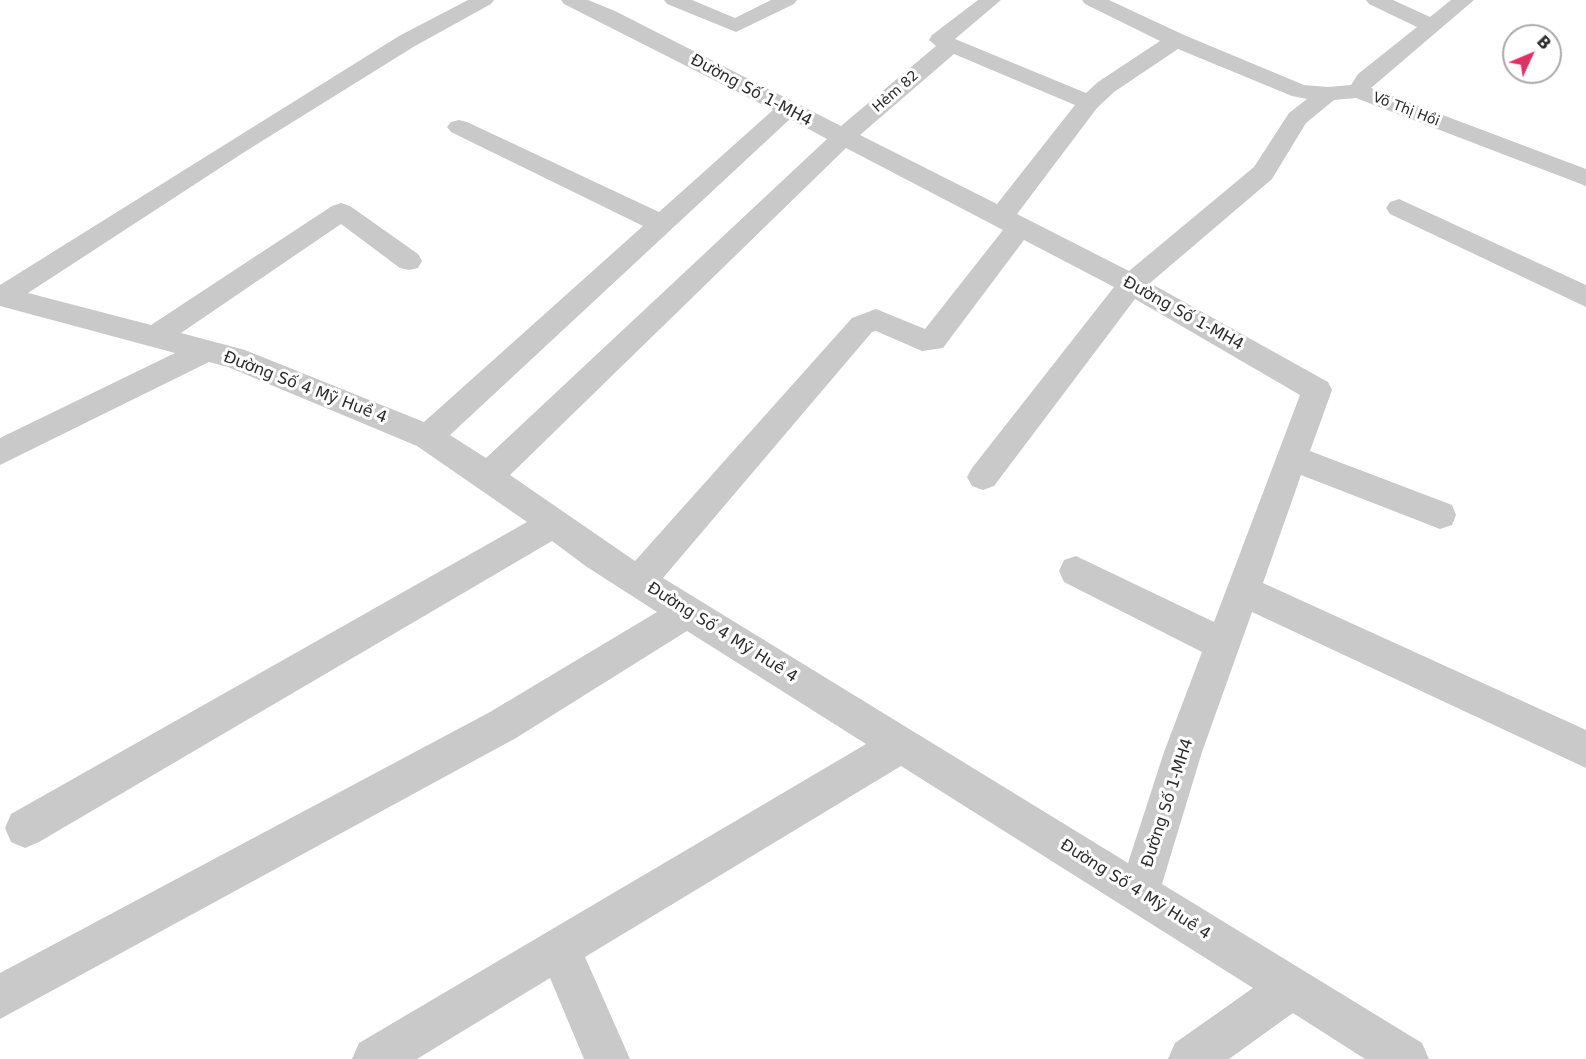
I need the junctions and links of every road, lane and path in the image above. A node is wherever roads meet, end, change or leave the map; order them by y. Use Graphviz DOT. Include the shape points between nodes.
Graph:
graph roads {
  1 [pos="484,0"];
  2 [pos="571,0"];
  3 [pos="674,0"];
  4 [pos="787,0"];
  5 [pos="991,0"];
  6 [pos="1092,0"];
  7 [pos="1376,0"];
  8 [pos="1464,0"];
  9 [pos="1432,26"];
  10 [pos="1176,40"];
  11 [pos="950,46"];
  12 [pos="1358,91"];
  13 [pos="1328,94"];
  14 [pos="1089,103"];
  15 [pos="787,110"];
  16 [pos="459,127"];
  17 [pos="842,138"];
  18 [pos="1586,178"];
  19 [pos="1399,208"];
  20 [pos="1009,223"];
  21 [pos="661,224"];
  22 [pos="409,261"];
  23 [pos="1131,284"];
  24 [pos="1586,297"];
  25 [pos="7,303"];
  26 [pos="154,337"];
  27 [pos="205,351"];
  28 [pos="428,437"];
  29 [pos="0,452"];
  30 [pos="1293,458"];
  31 [pos="488,476"];
  32 [pos="983,477"];
  33 [pos="1440,515"];
  34 [pos="553,524"];
  35 [pos="1076,571"];
  36 [pos="639,581"];
  37 [pos="1244,591"];
  38 [pos="687,612"];
  39 [pos="1224,645"];
  40 [pos="901,744"];
  41 [pos="1586,749"];
  42 [pos="25,828"];
  43 [pos="1139,893"];
  44 [pos="559,949"];
  45 [pos="1292,988"];
  46 [pos="0,997"];
  47 [pos="375,1059"];
  48 [pos="607,1059"];
  49 [pos="1191,1059"];
  50 [pos="1406,1059"];
  1 -- 25 [label="street" via="397,47 237,146"];
  2 -- 15 [label="street, Đường Số 1-MH4"];
  3 -- 4 [label="street" via="736,26"];
  5 -- 11 [label="street" via="940,40"];
  6 -- 10 [label="street, Võ Thị Hồi"];
  7 -- 9 [label="street"];
  8 -- 9 [label="street"];
  9 -- 12 [label="street" via="1366,79"];
  10 -- 13 [label="street, Võ Thị Hồi" via="1300,91"];
  10 -- 14 [label="street"];
  11 -- 14 [label="street"];
  11 -- 17 [label="street, Hẻm 82"];
  12 -- 13 [label="street, Võ Thị Hồi"];
  12 -- 18 [label="street, Võ Thị Hồi"];
  13 -- 23 [label="street" via="1297,118 1263,173"];
  14 -- 20 [label="street"];
  15 -- 17 [label="street, Đường Số 1-MH4"];
  15 -- 21 [label="street"];
  16 -- 21 [label="street"];
  17 -- 20 [label="street, Đường Số 1-MH4"];
  17 -- 31 [label="street, Hẻm 82"];
  19 -- 24 [label="street"];
  20 -- 23 [label="street, Đường Số 1-MH4"];
  20 -- 36 [label="street" via="933,340 922,340 876,319 862,325"];
  21 -- 28 [label="street"];
  22 -- 26 [label="street" via="341,212"];
  23 -- 30 [label="street, Đường Số 1-MH4" via="1317,390"];
  23 -- 32 [label="street"];
  25 -- 26 [label="street, Đường Số 4 Mỹ Huề 4"];
  26 -- 27 [label="street, Đường Số 4 Mỹ Huề 4"];
  27 -- 28 [label="street, Đường Số 4 Mỹ Huề 4" via="235,358"];
  27 -- 29 [label="street"];
  28 -- 31 [label="street, Đường Số 4 Mỹ Huề 4"];
  30 -- 33 [label="street"];
  30 -- 37 [label="street, Đường Số 1-MH4"];
  31 -- 34 [label="street, Đường Số 4 Mỹ Huề 4"];
  34 -- 36 [label="street, Đường Số 4 Mỹ Huề 4"];
  34 -- 42 [label="street"];
  35 -- 39 [label="street"];
  36 -- 38 [label="street, Đường Số 4 Mỹ Huề 4"];
  37 -- 39 [label="street, Đường Số 1-MH4"];
  37 -- 41 [label="street"];
  38 -- 40 [label="street, Đường Số 4 Mỹ Huề 4"];
  38 -- 46 [label="street" via="503,725"];
  39 -- 43 [label="street, Đường Số 1-MH4" via="1183,752"];
  40 -- 43 [label="street, Đường Số 4 Mỹ Huề 4"];
  40 -- 44 [label="street"];
  43 -- 45 [label="street, Đường Số 4 Mỹ Huề 4"];
  44 -- 47 [label="street"];
  44 -- 48 [label="street"];
  45 -- 49 [label="street"];
  45 -- 50 [label="street, Đường Số 4 Mỹ Huề 4"];
}
